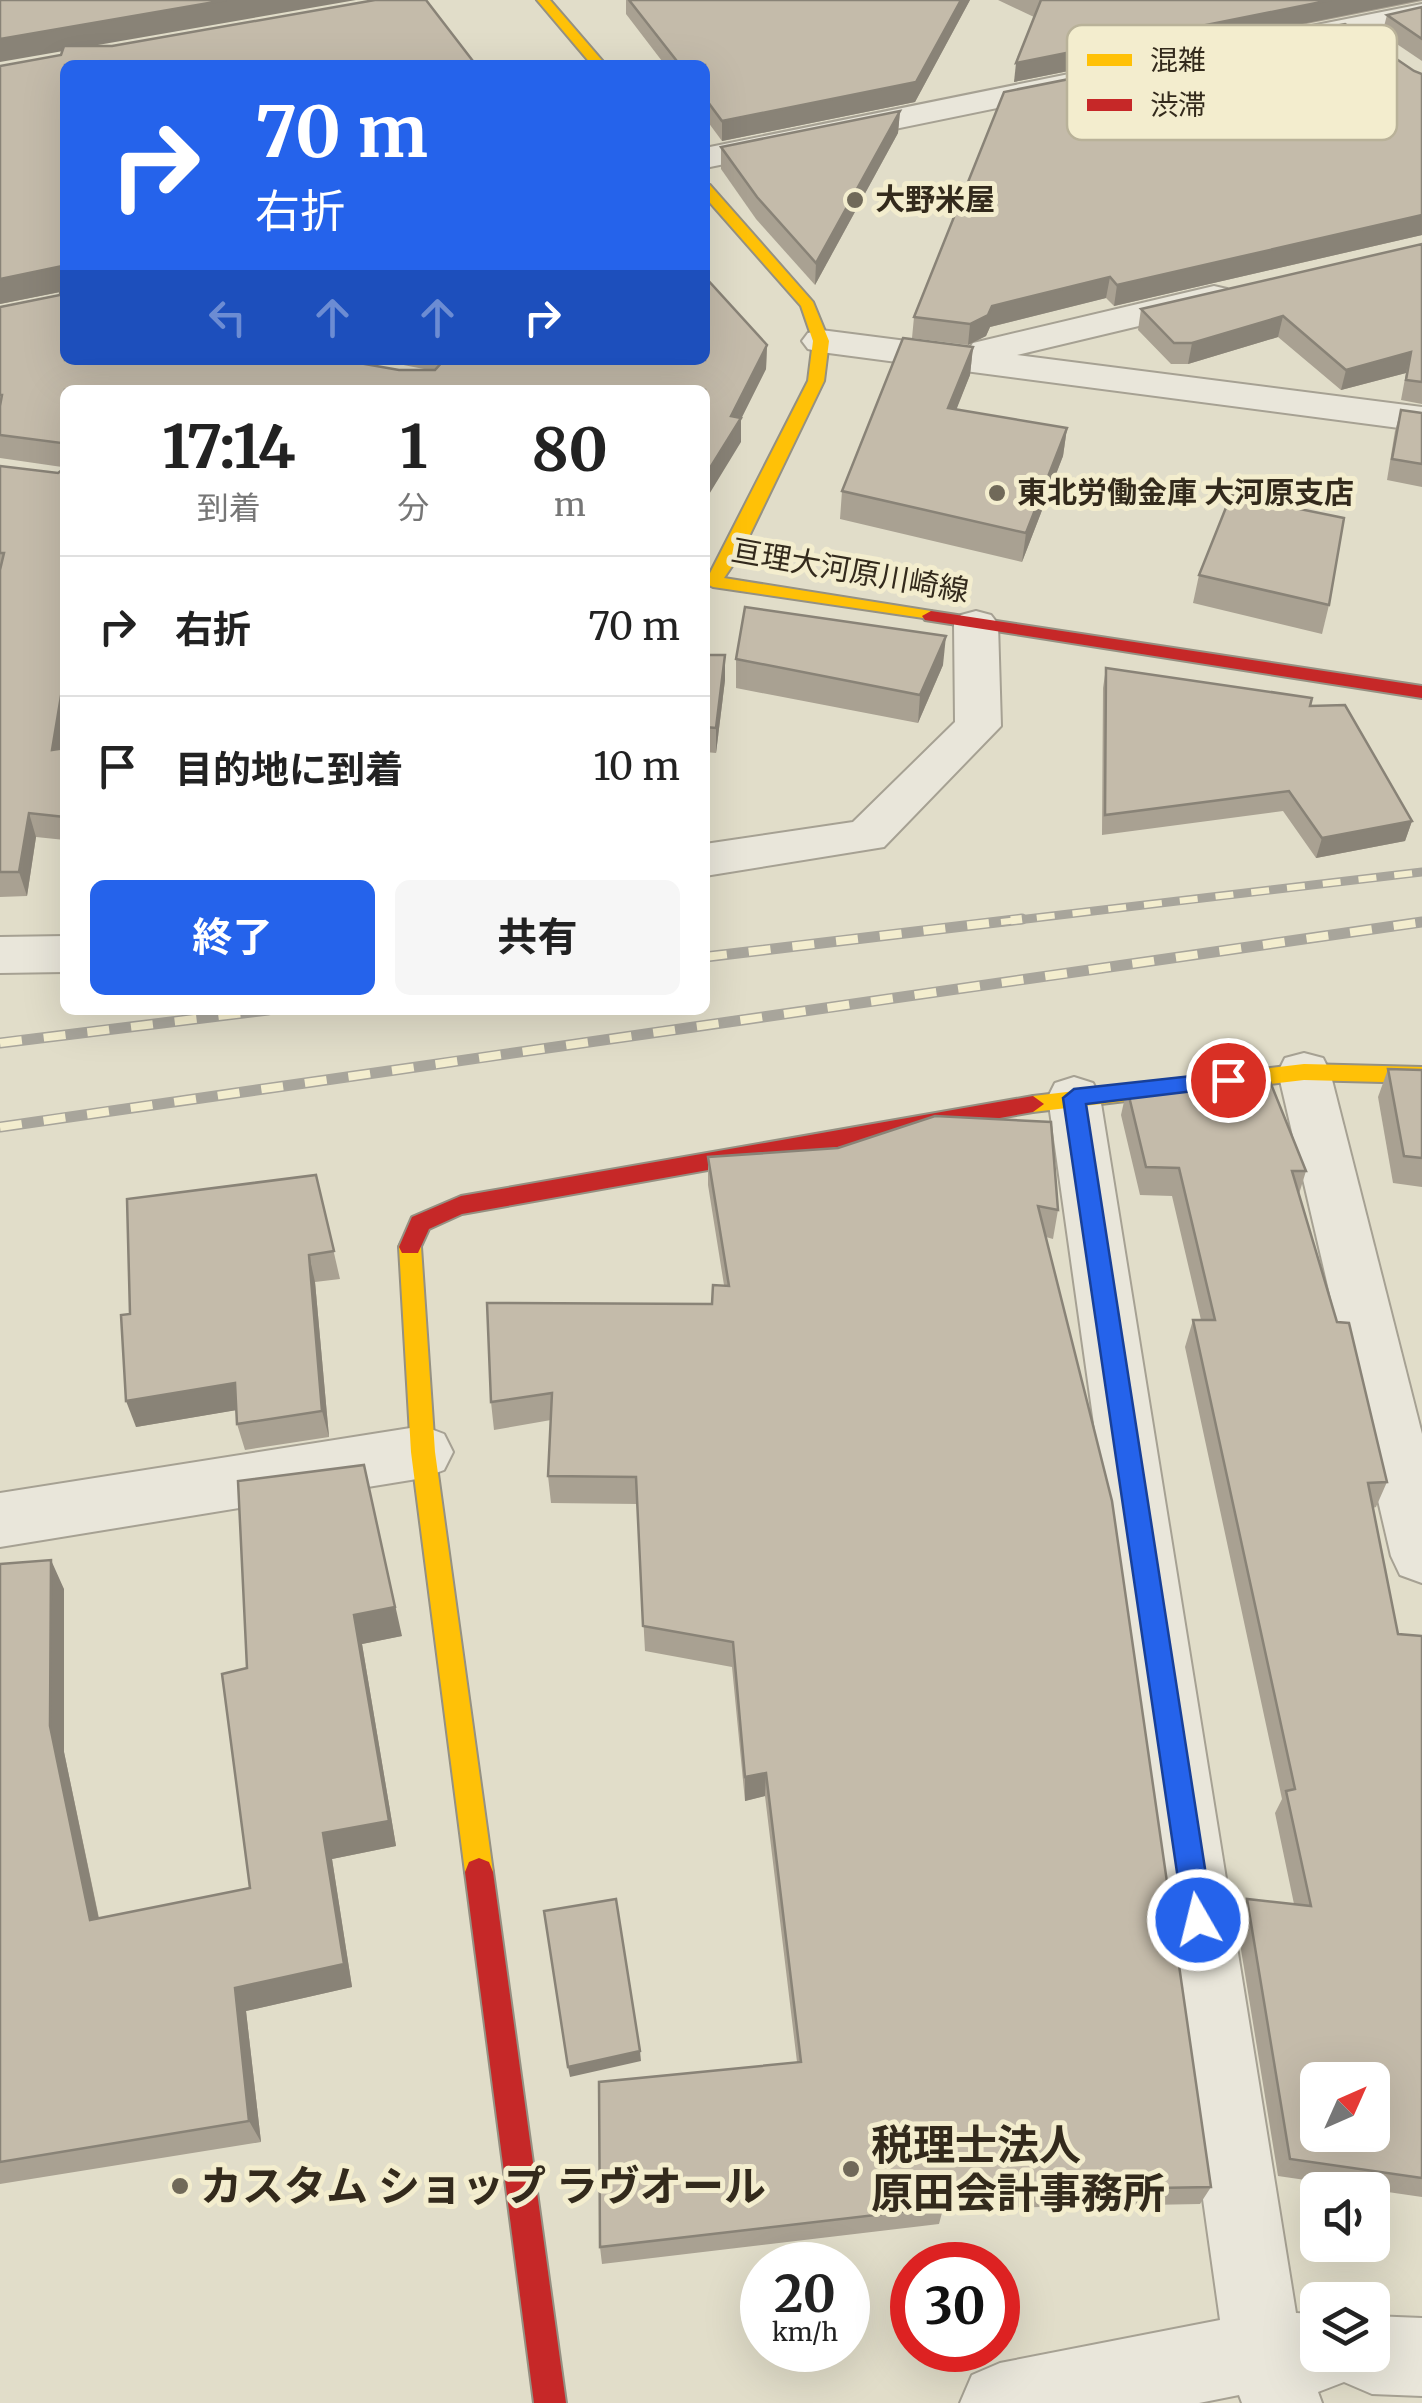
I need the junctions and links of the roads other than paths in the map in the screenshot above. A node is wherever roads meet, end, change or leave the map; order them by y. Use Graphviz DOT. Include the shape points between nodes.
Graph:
graph roads {
  1 [pos="543,0"];
  2 [pos="1422,13"];
  3 [pos="1362,25"];
  4 [pos="595,60"];
  5 [pos="1067,85"];
  6 [pos="710,157"];
  7 [pos="710,194"];
  8 [pos="1254,288"];
  9 [pos="821,342"];
  10 [pos="954,358"];
  11 [pos="1422,419"];
  12 [pos="710,580"];
  13 [pos="710,582"];
  14 [pos="976,624"];
  15 [pos="1422,692"];
  16 [pos="710,859"];
  17 [pos="60,954"];
  18 [pos="0,955"];
  19 [pos="1304,1072"];
  20 [pos="1422,1075"];
  21 [pos="1074,1098"];
  22 [pos="424,1452"];
  23 [pos="0,1520"];
  24 [pos="1422,1556"];
  25 [pos="1390,2356"];
  26 [pos="1422,2357"];
  27 [pos="1288,2369"];
  28 [pos="550,2403"];
  29 [pos="1000,2403"];
  1 -- 4 [label="main road"];
  2 -- 3 [label="street"];
  5 -- 6 [label="street"];
  7 -- 9 [label="main road" via="808,305"];
  8 -- 10 [label="street"];
  9 -- 10 [label="street"];
  9 -- 12 [label="main road, 亘理大河原川崎線" via="816,381"];
  10 -- 11 [label="street"];
  13 -- 14 [label="main road, 亘理大河原川崎線"];
  14 -- 15 [label="main road, 亘理大河原川崎線"];
  14 -- 16 [label="street" via="978,726 867,836"];
  17 -- 18 [label="street"];
  19 -- 20 [label="main road"];
  19 -- 21 [label="main road"];
  19 -- 24 [label="street"];
  21 -- 22 [label="main road" via="775,1146 461,1205 423,1218 410,1239"];
  21 -- 27 [label="street"];
  22 -- 23 [label="street"];
  22 -- 28 [label="main road"];
  25 -- 26 [label="street"];
  27 -- 29 [label="street"];
}
